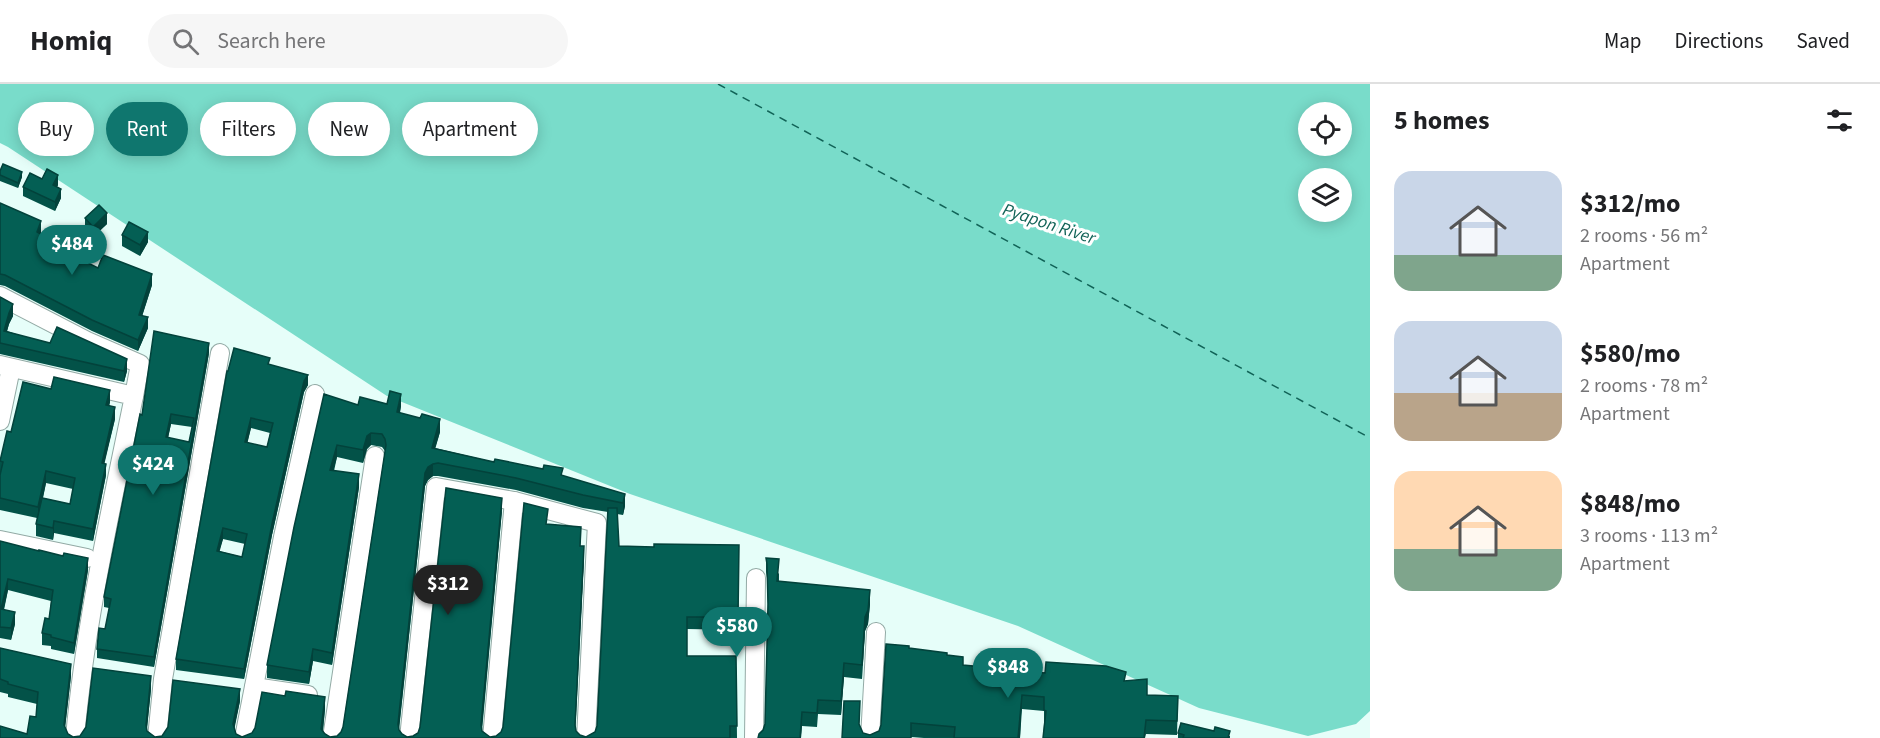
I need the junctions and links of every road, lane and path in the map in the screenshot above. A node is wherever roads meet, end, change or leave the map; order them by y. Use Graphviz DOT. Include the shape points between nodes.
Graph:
graph roads {
  1 [pos="0,296"];
  2 [pos="220,353"];
  3 [pos="6,367"];
  4 [pos="315,394"];
  5 [pos="134,396"];
  6 [pos="0,422"];
  7 [pos="375,456"];
  8 [pos="514,501"];
  9 [pos="0,540"];
  10 [pos="101,561"];
  11 [pos="756,578"];
  12 [pos="876,632"];
  13 [pos="63,663"];
  14 [pos="89,669"];
  15 [pos="157,678"];
  16 [pos="185,682"];
  17 [pos="230,688"];
  18 [pos="253,689"];
  19 [pos="338,700"];
  20 [pos="75,738"];
  21 [pos="157,738"];
  22 [pos="244,738"];
  23 [pos="332,738"];
  24 [pos="409,738"];
  25 [pos="492,738"];
  26 [pos="586,738"];
  27 [pos="754,738"];
  28 [pos="870,738"];
  1 -- 5 [label="street" via="87,342 140,364"];
  2 -- 15 [label="street"];
  3 -- 5 [label="street"];
  3 -- 6 [label="street"];
  4 -- 18 [label="street"];
  5 -- 10 [label="street"];
  7 -- 19 [label="street"];
  8 -- 24 [label="street" via="436,487"];
  8 -- 25 [label="street"];
  8 -- 26 [label="street" via="597,523"];
  9 -- 10 [label="street"];
  10 -- 14 [label="street"];
  11 -- 27 [label="street"];
  12 -- 28 [label="street"];
  13 -- 14 [label="street"];
  14 -- 20 [label="street"];
  15 -- 16 [label="street"];
  15 -- 21 [label="street"];
  17 -- 18 [label="street"];
  18 -- 19 [label="street"];
  18 -- 22 [label="street"];
  19 -- 23 [label="street"];
}
